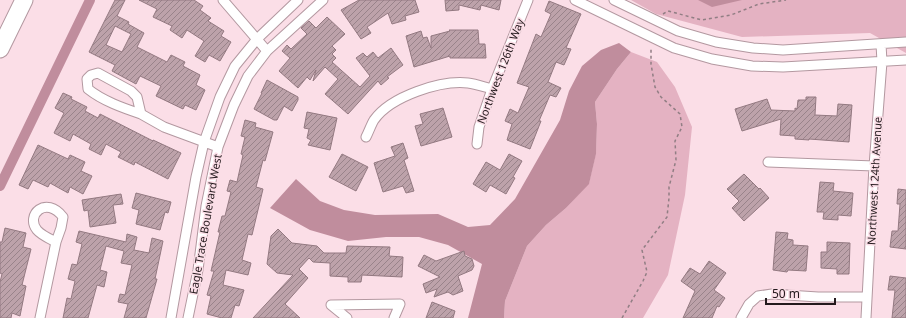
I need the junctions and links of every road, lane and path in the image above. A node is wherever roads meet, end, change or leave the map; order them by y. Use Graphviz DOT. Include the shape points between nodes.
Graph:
graph roads {
  1 [pos="24,0"];
  2 [pos="223,0"];
  3 [pos="298,0"];
  4 [pos="323,0"];
  5 [pos="528,0"];
  6 [pos="575,0"];
  7 [pos="614,0"];
  8 [pos="786,0"];
  9 [pos="659,21"];
  10 [pos="651,37"];
  11 [pos="257,39"];
  12 [pos="906,42"];
  13 [pos="881,44"];
  14 [pos="0,49"];
  15 [pos="267,51"];
  16 [pos="906,60"];
  17 [pos="882,62"];
  18 [pos="492,89"];
  19 [pos="141,114"];
  20 [pos="366,137"];
  21 [pos="204,142"];
  22 [pos="477,144"];
  23 [pos="218,147"];
  24 [pos="768,162"];
  25 [pos="874,166"];
  26 [pos="56,242"];
  27 [pos="868,297"];
  28 [pos="40,318"];
  29 [pos="171,318"];
  30 [pos="188,318"];
  31 [pos="347,318"];
  32 [pos="394,318"];
  33 [pos="622,318"];
  34 [pos="741,318"];
  35 [pos="866,318"];
  1 -- 14 [label="highway"];
  2 -- 11 [label="street"];
  3 -- 11 [label="street, Eagle Trace Boulevard West"];
  4 -- 15 [label="street, Eagle Trace Boulevard West"];
  5 -- 18 [label="street, Northwest 126th Way"];
  6 -- 10 [label="street"];
  7 -- 9 [label="street"];
  8 -- 9 [label="path" via="759,4 731,15 702,20 668,11"];
  9 -- 13 [label="street" via="678,31 716,42 753,48 784,50"];
  10 -- 17 [label="street" via="674,48 712,60 752,66"];
  10 -- 33 [label="path" via="651,64 655,87 661,97 680,114 682,127 675,141 676,160 669,187 667,217 642,250 647,272"];
  11 -- 15 [label="street"];
  11 -- 21 [label="street, Eagle Trace Boulevard West" via="235,66 220,97"];
  12 -- 13 [label="street"];
  13 -- 17 [label="street, Northwest 124th Avenue"];
  15 -- 23 [label="street, Eagle Trace Boulevard West" via="248,76"];
  16 -- 17 [label="street"];
  17 -- 25 [label="street, Northwest 124th Avenue"];
  18 -- 20 [label="street" via="470,83 453,83 415,92 381,113 374,120"];
  18 -- 22 [label="street, Northwest 126th Way" via="479,126"];
  19 -- 19 [label="street" via="137,97 131,90 98,74 91,74 88,89 94,94"];
  19 -- 21 [label="street" via="164,127"];
  21 -- 23 [label="street"];
  21 -- 29 [label="street, Eagle Trace Boulevard West"];
  23 -- 30 [label="street, Eagle Trace Boulevard West"];
  24 -- 25 [label="street"];
  25 -- 27 [label="street, Northwest 124th Avenue"];
  26 -- 28 [label="street"];
  27 -- 34 [label="street" via="772,294 758,296 749,304"];
  27 -- 35 [label="street, Northwest 124th Avenue"];
  31 -- 32 [label="street" via="331,305 400,304"];
}
